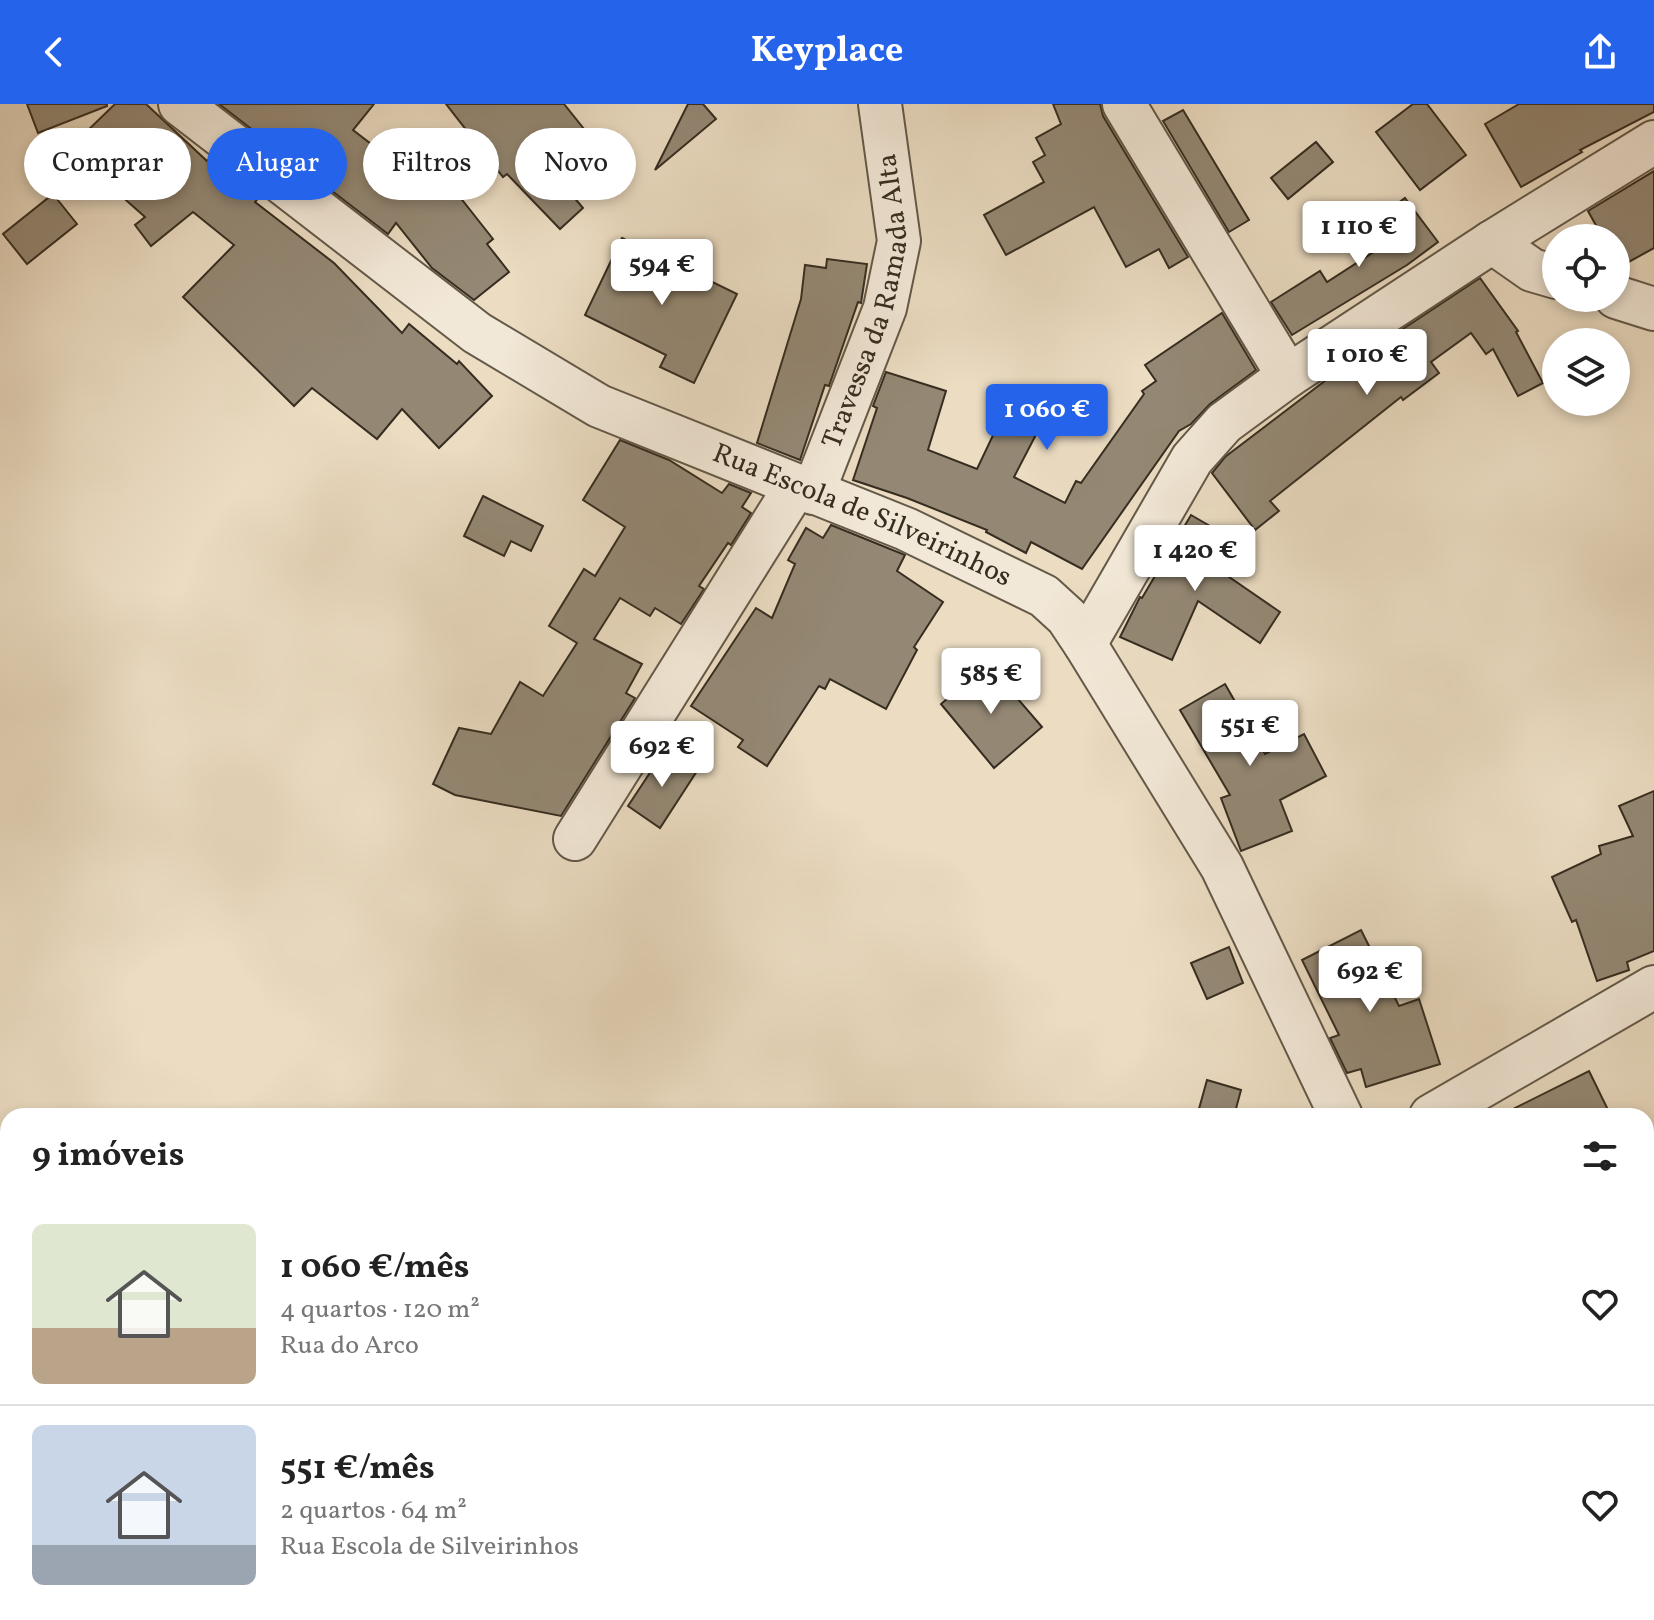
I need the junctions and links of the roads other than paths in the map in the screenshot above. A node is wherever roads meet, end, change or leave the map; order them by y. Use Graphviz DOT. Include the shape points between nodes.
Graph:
graph roads {
  1 [pos="180,104"];
  2 [pos="880,104"];
  3 [pos="1124,104"];
  4 [pos="1654,142"];
  5 [pos="1492,242"];
  6 [pos="1542,273"];
  7 [pos="1630,301"];
  8 [pos="1654,309"];
  9 [pos="1288,376"];
  10 [pos="805,489"];
  11 [pos="1085,644"];
  12 [pos="575,839"];
  13 [pos="1654,987"];
  14 [pos="1337,1108"];
  15 [pos="1445,1108"];
  1 -- 10 [label="street, Rua Escola de Silveirinhos" via="477,333 599,406"];
  2 -- 10 [label="street, Travessa da Ramada Alta" via="899,241 885,308"];
  3 -- 9 [label="street"];
  4 -- 5 [label="street"];
  5 -- 6 [label="street"];
  5 -- 9 [label="street"];
  7 -- 8 [label="street"];
  9 -- 11 [label="street" via="1224,423 1192,459"];
  10 -- 11 [label="street, Rua Escola de Silveirinhos" via="906,529 1044,596"];
  10 -- 12 [label="street, Travessa da Ramada Alta"];
  11 -- 14 [label="street, Rua Escola de Silveirinhos" via="1222,867"];
  13 -- 15 [label="street"];
}
